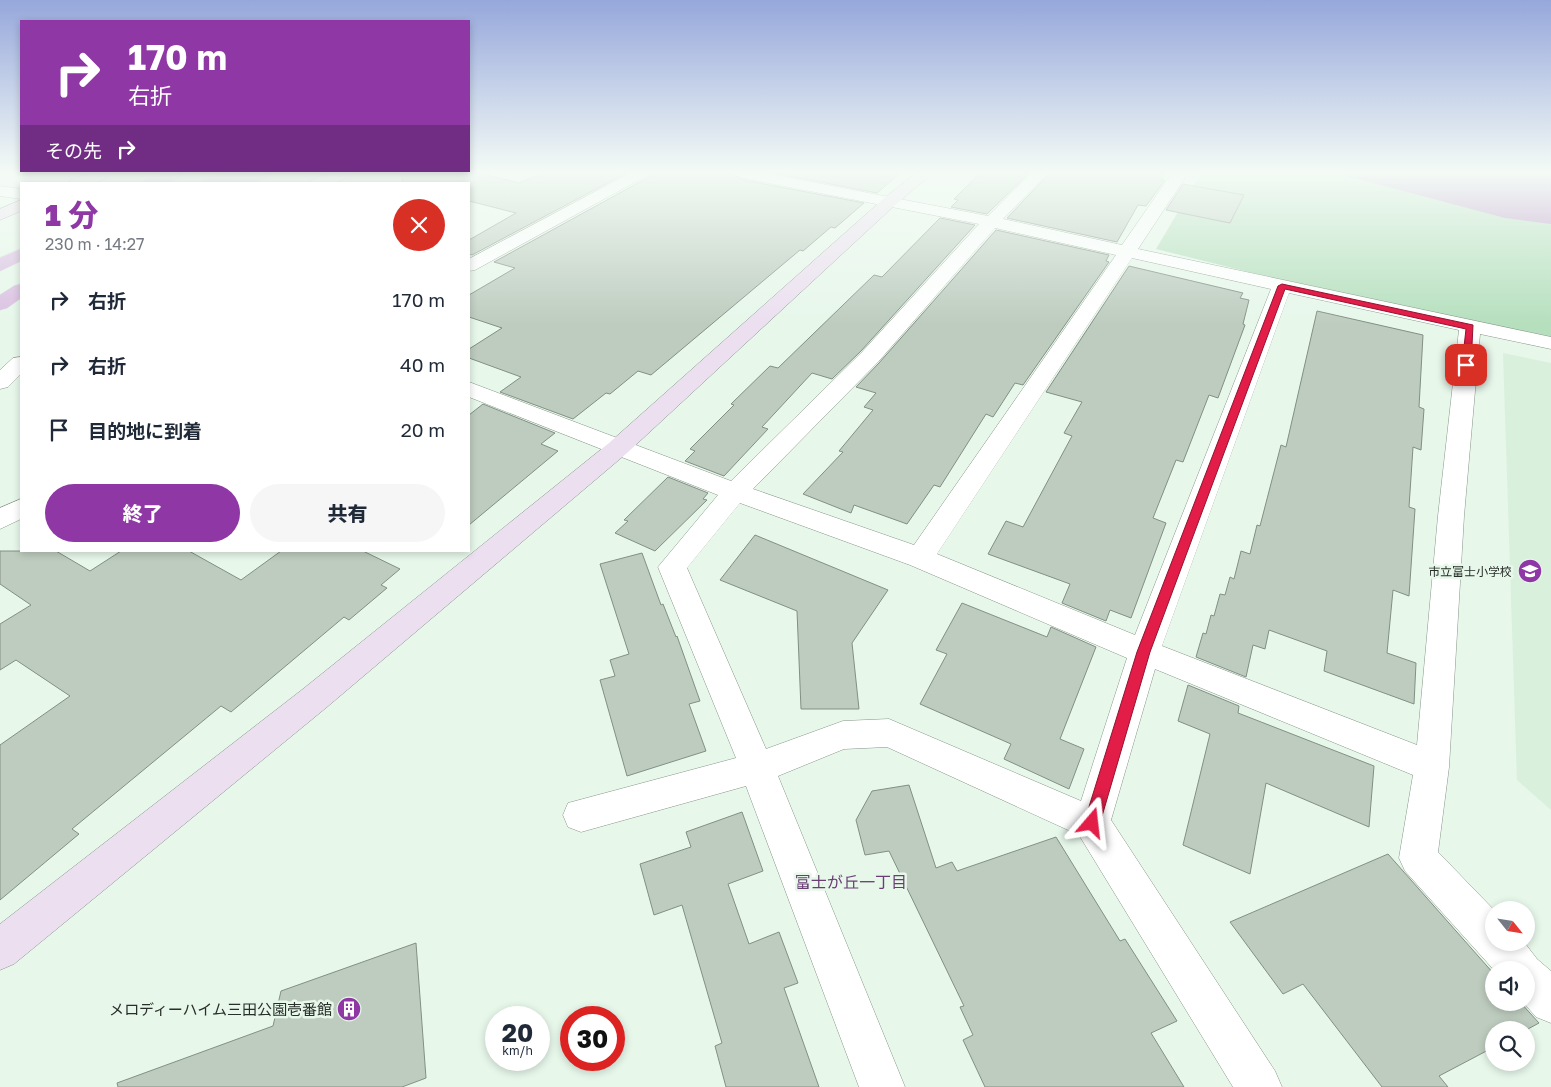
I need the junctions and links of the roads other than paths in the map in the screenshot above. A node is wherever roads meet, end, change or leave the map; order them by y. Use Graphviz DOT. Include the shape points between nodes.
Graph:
graph roads {
  1 [pos="547,224"];
  2 [pos="865,224"];
  3 [pos="992,224"];
  4 [pos="1002,224"];
  5 [pos="1147,224"];
  6 [pos="20,241"];
  7 [pos="0,252"];
  8 [pos="1128,252"];
  9 [pos="20,255"];
  10 [pos="0,265"];
  11 [pos="470,265"];
  12 [pos="20,275"];
  13 [pos="0,286"];
  14 [pos="1282,286"];
  15 [pos="20,291"];
  16 [pos="0,304"];
  17 [pos="1470,327"];
  18 [pos="1551,343"];
  19 [pos="20,364"];
  20 [pos="0,382"];
  21 [pos="470,389"];
  22 [pos="618,448"];
  23 [pos="736,492"];
  24 [pos="20,509"];
  25 [pos="0,520"];
  26 [pos="920,558"];
  27 [pos="1144,652"];
  28 [pos="1432,766"];
  29 [pos="758,768"];
  30 [pos="581,815"];
  31 [pos="1092,823"];
  32 [pos="1485,930"];
  33 [pos="0,950"];
  34 [pos="1504,951"];
  35 [pos="1513,961"];
  36 [pos="1535,985"];
  37 [pos="1551,1002"];
  38 [pos="882,1087"];
  39 [pos="1259,1087"];
  1 -- 11 [label="street"];
  2 -- 22 [label="street"];
  3 -- 23 [label="street" via="870,356"];
  4 -- 8 [label="street"];
  5 -- 8 [label="street"];
  6 -- 7 [label="main road"];
  8 -- 14 [label="street"];
  8 -- 26 [label="street"];
  9 -- 10 [label="main road"];
  12 -- 13 [label="main road"];
  14 -- 17 [label="street"];
  14 -- 27 [label="street"];
  15 -- 16 [label="main road"];
  17 -- 18 [label="street"];
  17 -- 28 [label="street" via="1451,516"];
  19 -- 20 [label="street"];
  21 -- 22 [label="street"];
  22 -- 23 [label="street"];
  22 -- 33 [label="street" via="315,698"];
  23 -- 26 [label="street"];
  23 -- 29 [label="street" via="672,567"];
  24 -- 25 [label="street"];
  26 -- 27 [label="street"];
  27 -- 28 [label="street"];
  27 -- 31 [label="street"];
  28 -- 32 [label="street" via="1418,858"];
  29 -- 30 [label="street"];
  29 -- 31 [label="street" via="843,735 889,733"];
  29 -- 38 [label="street"];
  31 -- 39 [label="street"];
  34 -- 35 [label="street"];
  36 -- 37 [label="street"];
}
